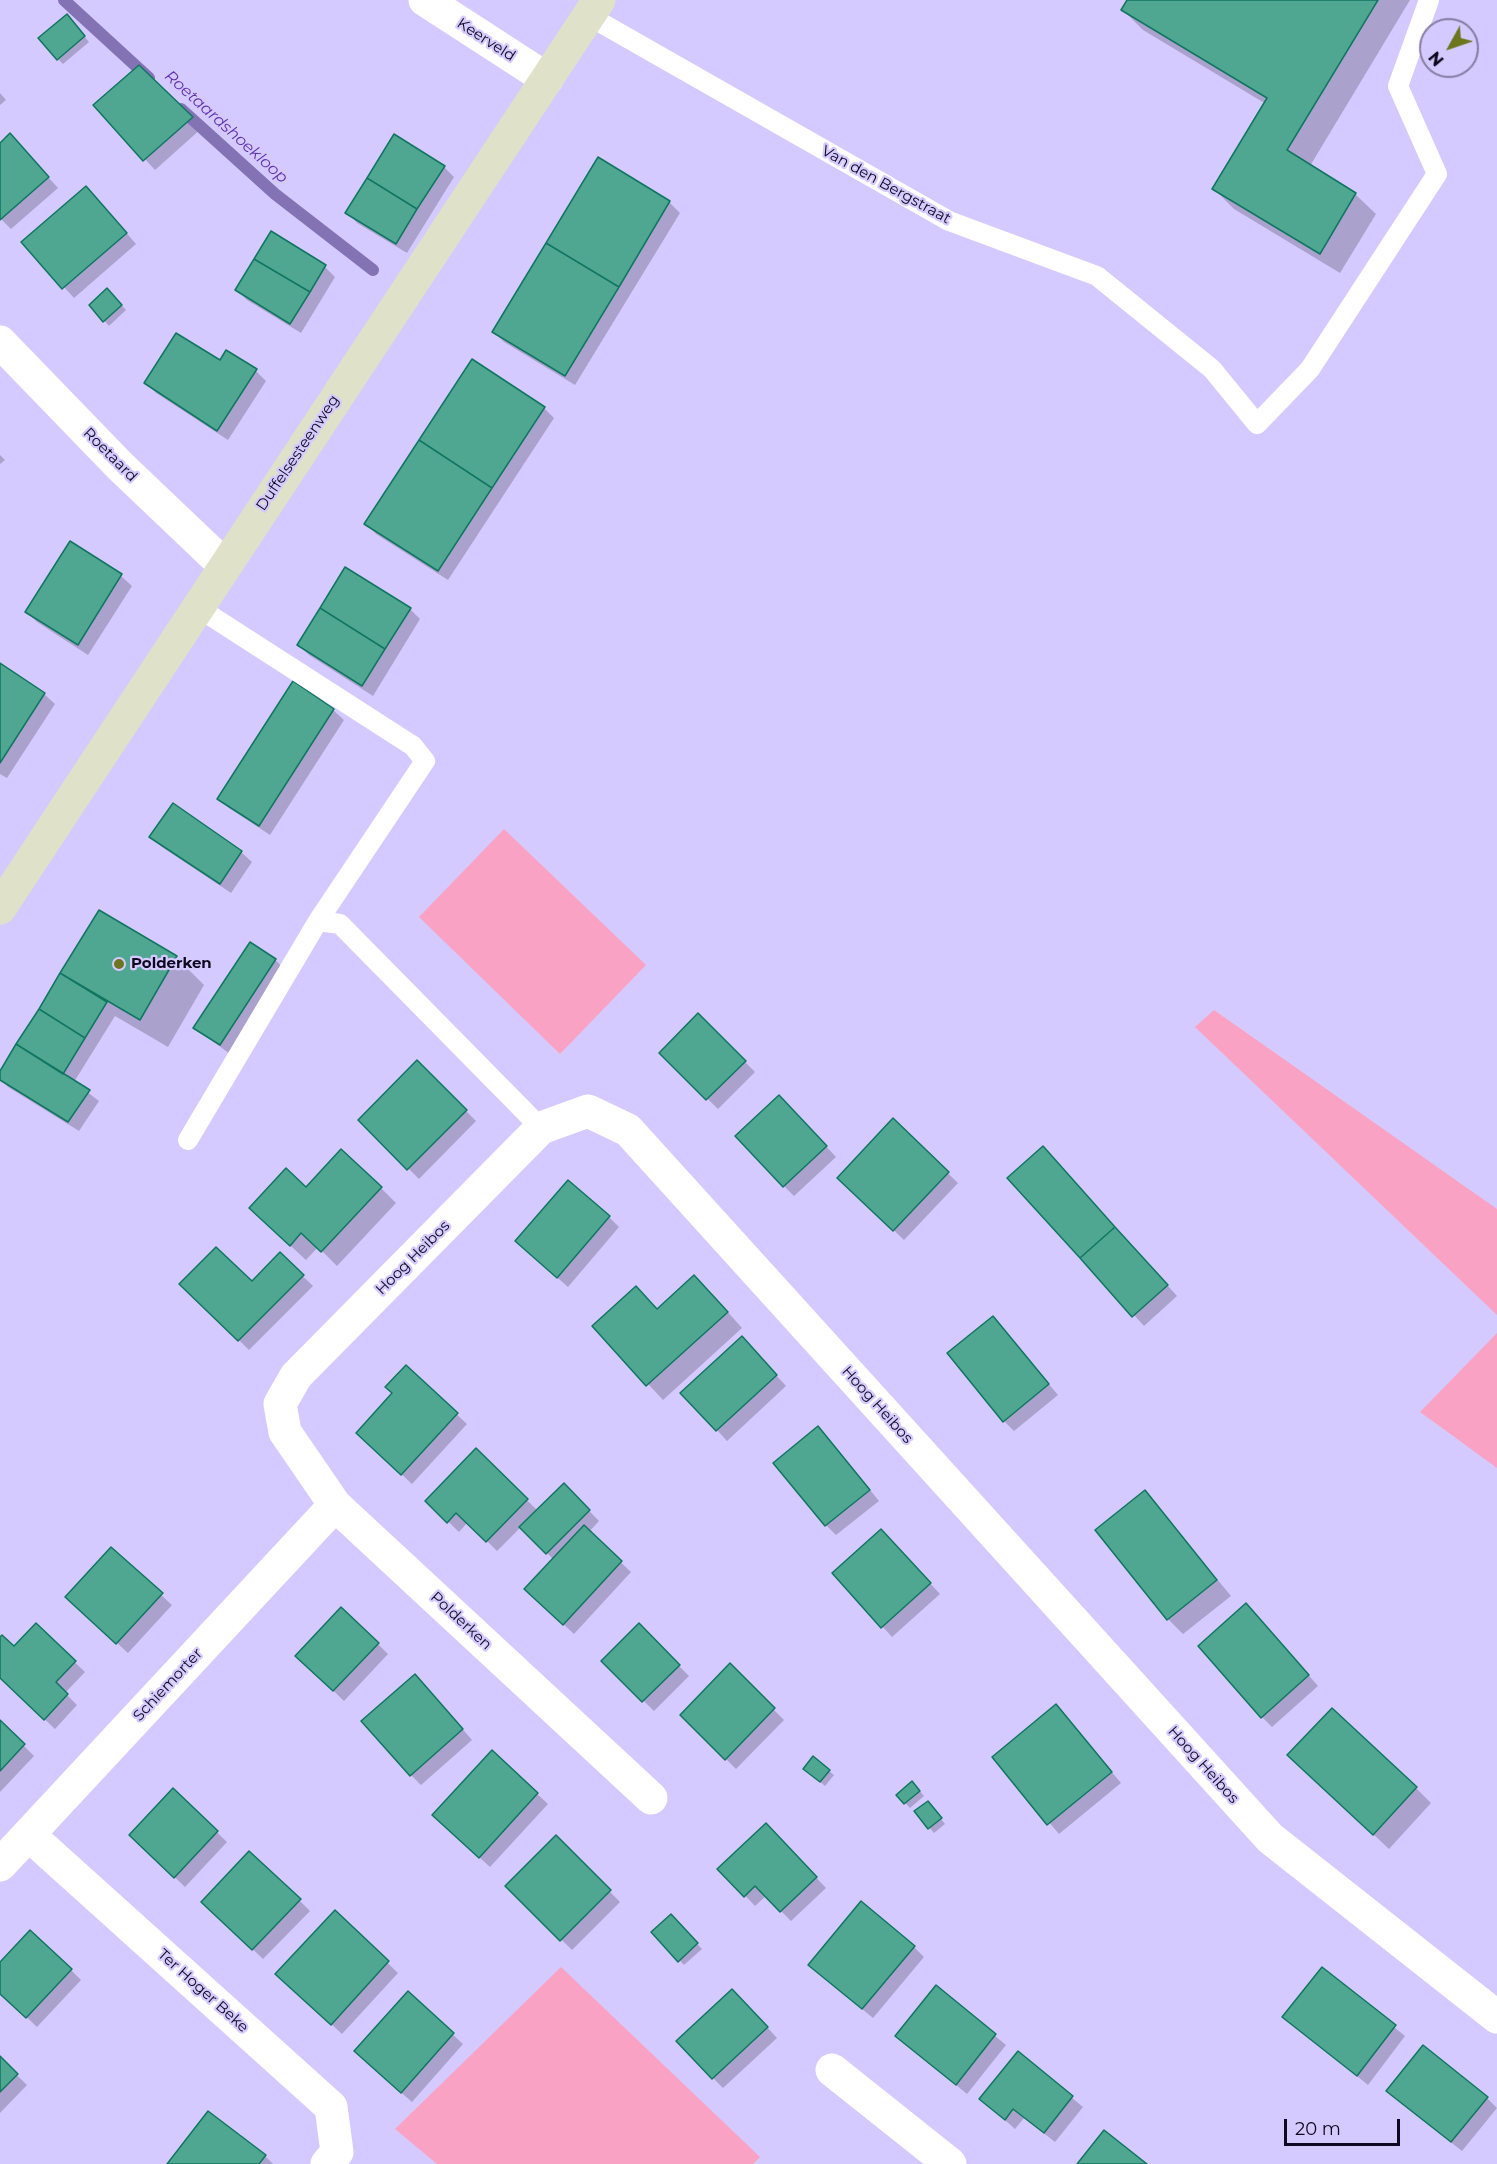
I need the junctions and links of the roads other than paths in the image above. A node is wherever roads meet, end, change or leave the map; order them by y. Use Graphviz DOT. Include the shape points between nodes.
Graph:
graph roads {
  1 [pos="424,0"];
  2 [pos="1428,0"];
  3 [pos="594,8"];
  4 [pos="547,79"];
  5 [pos="0,342"];
  6 [pos="224,565"];
  7 [pos="197,608"];
  8 [pos="0,908"];
  9 [pos="318,921"];
  10 [pos="541,1128"];
  11 [pos="188,1140"];
  12 [pos="285,1432"];
  13 [pos="335,1505"];
  14 [pos="651,1798"];
  15 [pos="29,1834"];
  16 [pos="0,1865"];
  17 [pos="1497,2017"];
  18 [pos="832,2070"];
  19 [pos="327,2164"];
  20 [pos="950,2164"];
  1 -- 4 [label="street, Keerveld"];
  2 -- 3 [label="lane, Van den Bergstraat" via="1398,86 1437,174 1310,369 1257,424 1212,369 1097,276 949,221"];
  3 -- 4 [label="street, Duffelsesteenweg"];
  4 -- 6 [label="street, Duffelsesteenweg"];
  5 -- 6 [label="street, Roetaard" via="120,466"];
  6 -- 7 [label="street, Duffelsesteenweg"];
  7 -- 8 [label="street, Duffelsesteenweg"];
  7 -- 9 [label="lane" via="413,746 425,761"];
  9 -- 10 [label="lane" via="340,924"];
  9 -- 11 [label="lane"];
  10 -- 12 [label="street, Hoog Heibos" via="296,1376 280,1404"];
  10 -- 17 [label="street, Hoog Heibos" via="588,1112 628,1130 1270,1838"];
  12 -- 13 [label="street, Polderken"];
  13 -- 14 [label="street, Polderken"];
  13 -- 15 [label="street, Schiemorter"];
  15 -- 16 [label="street, Schiemorter"];
  15 -- 19 [label="street, Ter Hoger Beke" via="331,2107 337,2152"];
  18 -- 20 [label="street"];
}
